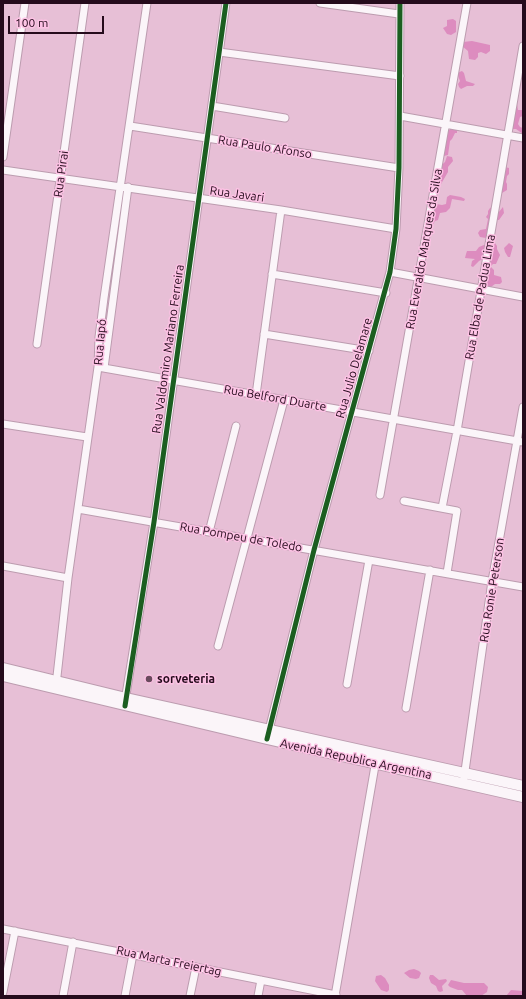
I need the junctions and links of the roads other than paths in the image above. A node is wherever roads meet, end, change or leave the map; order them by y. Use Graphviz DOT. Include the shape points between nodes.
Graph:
graph roads {
  1 [pos="25,3"];
  2 [pos="85,3"];
  3 [pos="146,3"];
  4 [pos="226,3"];
  5 [pos="320,3"];
  6 [pos="400,3"];
  7 [pos="467,3"];
  8 [pos="399,14"];
  9 [pos="523,46"];
  10 [pos="220,52"];
  11 [pos="400,76"];
  12 [pos="212,106"];
  13 [pos="400,116"];
  14 [pos="285,118"];
  15 [pos="446,124"];
  16 [pos="130,126"];
  17 [pos="508,135"];
  18 [pos="208,138"];
  19 [pos="523,138"];
  20 [pos="3,157"];
  21 [pos="399,168"];
  22 [pos="3,170"];
  23 [pos="60,178"];
  24 [pos="124,187"];
  25 [pos="199,198"];
  26 [pos="281,210"];
  27 [pos="396,229"];
  28 [pos="390,272"];
  29 [pos="272,274"];
  30 [pos="419,277"];
  31 [pos="481,289"];
  32 [pos="386,292"];
  33 [pos="523,297"];
  34 [pos="264,334"];
  35 [pos="37,344"];
  36 [pos="370,351"];
  37 [pos="101,368"];
  38 [pos="174,380"];
  39 [pos="256,395"];
  40 [pos="284,400"];
  41 [pos="523,407"];
  42 [pos="352,412"];
  43 [pos="394,419"];
  44 [pos="3,424"];
  45 [pos="236,426"];
  46 [pos="457,431"];
  47 [pos="88,437"];
  48 [pos="520,441"];
  49 [pos="380,496"];
  50 [pos="404,501"];
  51 [pos="442,508"];
  52 [pos="78,509"];
  53 [pos="154,522"];
  54 [pos="209,532"];
  55 [pos="247,538"];
  56 [pos="314,550"];
  57 [pos="369,560"];
  58 [pos="3,566"];
  59 [pos="430,570"];
  60 [pos="447,573"];
  61 [pos="68,578"];
  62 [pos="492,581"];
  63 [pos="523,587"];
  64 [pos="218,646"];
  65 [pos="3,668"];
  66 [pos="3,676"];
  67 [pos="347,684"];
  68 [pos="56,685"];
  69 [pos="125,702"];
  70 [pos="406,708"];
  71 [pos="268,735"];
  72 [pos="376,758"];
  73 [pos="464,778"];
  74 [pos="523,786"];
  75 [pos="523,797"];
  76 [pos="3,929"];
  77 [pos="15,931"];
  78 [pos="74,942"];
  79 [pos="133,954"];
  80 [pos="196,967"];
  81 [pos="261,980"];
  82 [pos="3,992"];
  83 [pos="336,995"];
  84 [pos="63,996"];
  85 [pos="125,996"];
  86 [pos="190,996"];
  87 [pos="258,996"];
  1 -- 20 [label="street"];
  2 -- 23 [label="street, Rua Pirai"];
  3 -- 16 [label="street, Rua Iapó"];
  4 -- 10 [label="street, Rua Valdomiro Mariano Ferreira"];
  5 -- 8 [label="street"];
  6 -- 8 [label="street, Rua Julio Delamare"];
  7 -- 15 [label="street, Rua Everaldo Marques da Silva"];
  8 -- 11 [label="street, Rua Julio Delamare"];
  9 -- 17 [label="street, Rua Elba de Padua Lima"];
  10 -- 11 [label="street"];
  10 -- 12 [label="street, Rua Valdomiro Mariano Ferreira"];
  11 -- 13 [label="street, Rua Julio Delamare"];
  12 -- 14 [label="street"];
  12 -- 18 [label="street, Rua Valdomiro Mariano Ferreira"];
  13 -- 15 [label="street"];
  13 -- 21 [label="street, Rua Julio Delamare"];
  15 -- 17 [label="street"];
  15 -- 30 [label="street, Rua Everaldo Marques da Silva"];
  16 -- 18 [label="street, Rua Paulo Afonso"];
  16 -- 24 [label="street, Rua Iapó"];
  17 -- 19 [label="street"];
  17 -- 31 [label="street, Rua Elba de Padua Lima"];
  18 -- 21 [label="street, Rua Paulo Afonso"];
  18 -- 25 [label="street, Rua Valdomiro Mariano Ferreira"];
  21 -- 27 [label="street, Rua Julio Delamare"];
  22 -- 23 [label="street, Rua Javari"];
  23 -- 24 [label="street, Rua Javari"];
  23 -- 35 [label="street, Rua Pirai"];
  24 -- 25 [label="street, Rua Javari"];
  24 -- 37 [label="street, Rua Iapó" via="100,329"];
  25 -- 26 [label="street, Rua Javari"];
  25 -- 38 [label="street, Rua Valdomiro Mariano Ferreira"];
  26 -- 27 [label="street, Rua Javari"];
  26 -- 29 [label="street"];
  27 -- 28 [label="street, Rua Julio Delamare"];
  28 -- 30 [label="street"];
  28 -- 32 [label="street, Rua Julio Delamare"];
  29 -- 32 [label="street"];
  29 -- 34 [label="street"];
  30 -- 31 [label="street"];
  30 -- 43 [label="street, Rua Everaldo Marques da Silva"];
  31 -- 33 [label="street"];
  31 -- 46 [label="street, Rua Elba de Padua Lima"];
  32 -- 36 [label="street, Rua Julio Delamare"];
  34 -- 36 [label="street"];
  34 -- 39 [label="street"];
  36 -- 42 [label="street, Rua Julio Delamare"];
  37 -- 38 [label="street, Rua Belford Duarte"];
  37 -- 47 [label="street, Rua Iapó"];
  38 -- 39 [label="street, Rua Belford Duarte"];
  38 -- 53 [label="street, Rua Valdomiro Mariano Ferreira"];
  39 -- 40 [label="street, Rua Belford Duarte"];
  40 -- 42 [label="street, Rua Belford Duarte"];
  40 -- 55 [label="street"];
  41 -- 48 [label="street, Rua Ronie Peterson"];
  42 -- 43 [label="street, Rua Belford Duarte"];
  42 -- 56 [label="street, Rua Julio Delamare"];
  43 -- 46 [label="street, Rua Belford Duarte"];
  43 -- 49 [label="street, Rua Everaldo Marques da Silva"];
  44 -- 47 [label="street"];
  45 -- 54 [label="street"];
  46 -- 48 [label="street, Rua Belford Duarte"];
  46 -- 51 [label="street, Rua Elba de Padua Lima"];
  47 -- 52 [label="street, Rua Iapó"];
  48 -- 62 [label="street, Rua Ronie Peterson"];
  50 -- 51 [label="street"];
  51 -- 60 [label="street" via="457,511"];
  52 -- 53 [label="street, Rua Pompeu de Toledo"];
  52 -- 61 [label="street, Rua Iapó"];
  53 -- 54 [label="street, Rua Pompeu de Toledo"];
  53 -- 69 [label="street, Rua Valdomiro Mariano Ferreira"];
  54 -- 55 [label="street, Rua Pompeu de Toledo"];
  55 -- 56 [label="street, Rua Pompeu de Toledo"];
  55 -- 64 [label="street"];
  56 -- 57 [label="street, Rua Pompeu de Toledo"];
  56 -- 71 [label="street, Rua Julio Delamare"];
  57 -- 59 [label="street, Rua Pompeu de Toledo"];
  57 -- 67 [label="street"];
  58 -- 61 [label="street"];
  59 -- 60 [label="street, Rua Pompeu de Toledo"];
  59 -- 70 [label="street"];
  60 -- 62 [label="street, Rua Pompeu de Toledo"];
  61 -- 68 [label="street, Rua Iapó"];
  62 -- 63 [label="street, Rua Pompeu de Toledo"];
  62 -- 73 [label="street, Rua Ronie Peterson"];
  65 -- 68 [label="main road, Avenida Republica Argentina"];
  66 -- 68 [label="main road, Avenida Republica Argentina"];
  68 -- 69 [label="main road, Avenida Republica Argentina"];
  69 -- 71 [label="main road, Avenida Republica Argentina"];
  71 -- 72 [label="main road, Avenida Republica Argentina"];
  72 -- 73 [label="main road, Avenida Republica Argentina"];
  72 -- 83 [label="street"];
  73 -- 74 [label="main road, Avenida Republica Argentina"];
  73 -- 75 [label="main road, Avenida Republica Argentina"];
  76 -- 77 [label="street, Rua Marta Freiertag"];
  77 -- 78 [label="street, Rua Marta Freiertag"];
  77 -- 82 [label="street"];
  78 -- 79 [label="street, Rua Marta Freiertag"];
  78 -- 84 [label="street"];
  79 -- 80 [label="street, Rua Marta Freiertag"];
  79 -- 85 [label="street"];
  80 -- 81 [label="street, Rua Marta Freiertag"];
  80 -- 86 [label="street"];
  81 -- 83 [label="street, Rua Marta Freiertag"];
  81 -- 87 [label="street"];
}
